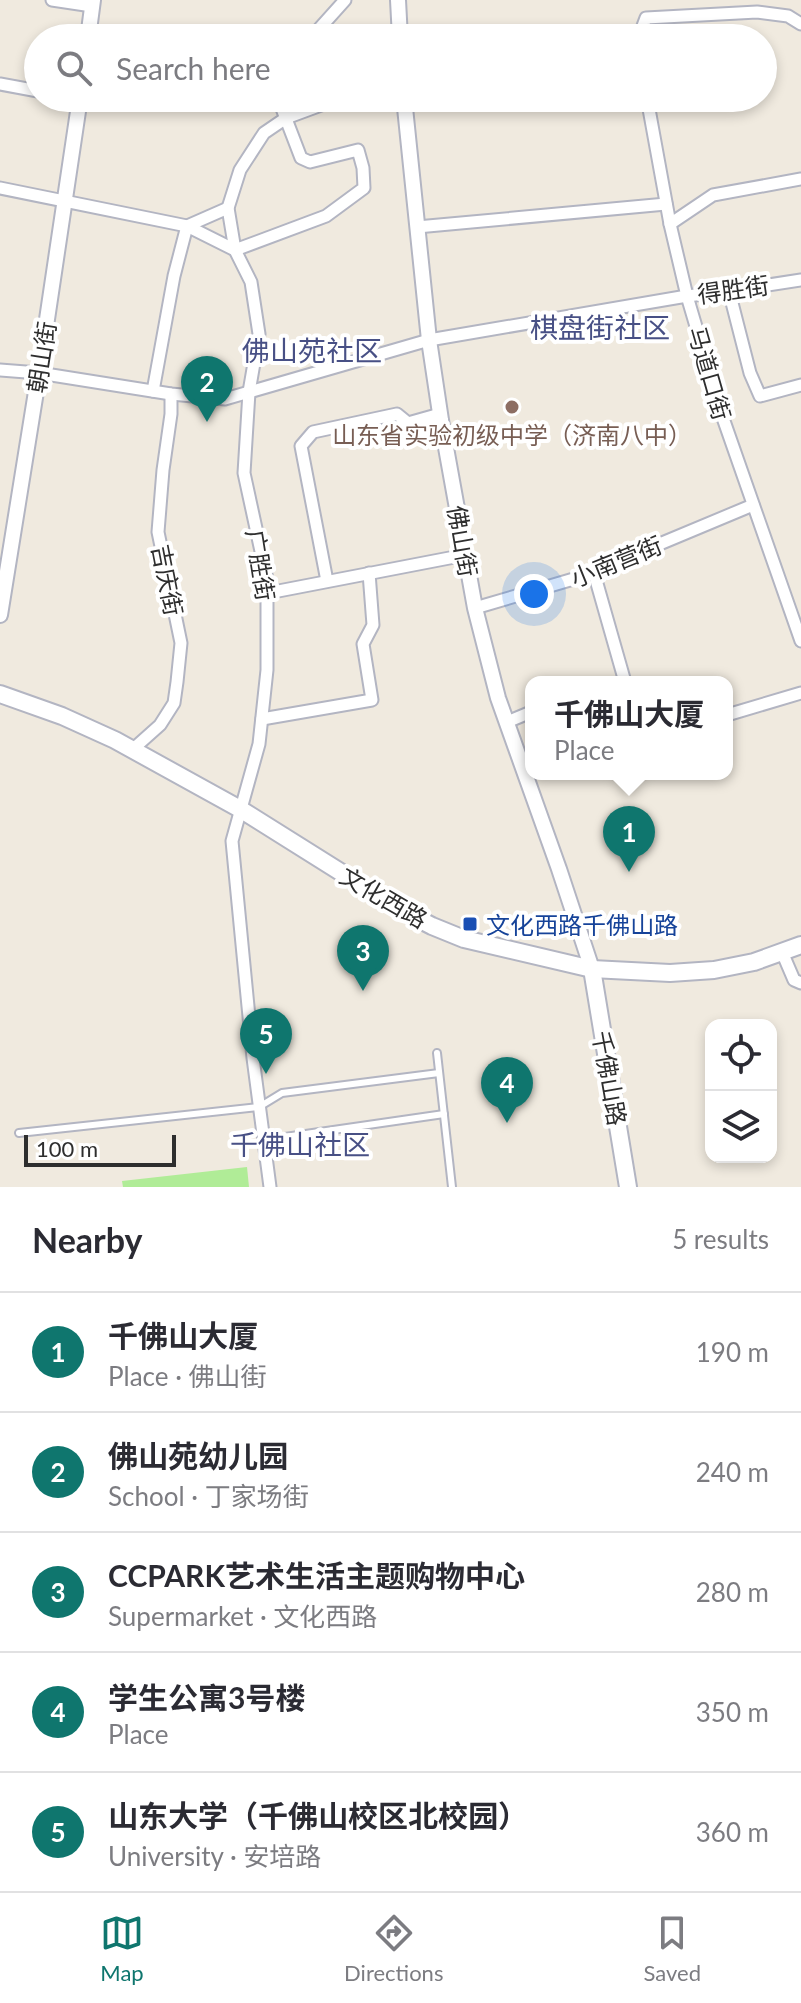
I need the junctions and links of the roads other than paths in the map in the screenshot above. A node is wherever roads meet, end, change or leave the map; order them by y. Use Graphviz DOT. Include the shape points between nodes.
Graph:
graph roads {
  1 [pos="52,0"];
  2 [pos="345,0"];
  3 [pos="398,0"];
  4 [pos="92,3"];
  5 [pos="90,24"];
  6 [pos="323,24"];
  7 [pos="399,24"];
  8 [pos="644,24"];
  9 [pos="801,24"];
  10 [pos="0,84"];
  11 [pos="24,88"];
  12 [pos="78,112"];
  13 [pos="284,112"];
  14 [pos="302,112"];
  15 [pos="405,112"];
  16 [pos="650,112"];
  17 [pos="286,118"];
  18 [pos="801,179"];
  19 [pos="0,188"];
  20 [pos="65,202"];
  21 [pos="666,204"];
  22 [pos="228,208"];
  23 [pos="670,224"];
  24 [pos="187,226"];
  25 [pos="417,227"];
  26 [pos="235,250"];
  27 [pos="801,280"];
  28 [pos="729,291"];
  29 [pos="687,296"];
  30 [pos="429,340"];
  31 [pos="0,370"];
  32 [pos="39,373"];
  33 [pos="801,385"];
  34 [pos="153,391"];
  35 [pos="249,392"];
  36 [pos="171,394"];
  37 [pos="440,414"];
  38 [pos="753,505"];
  39 [pos="465,555"];
  40 [pos="369,573"];
  41 [pos="594,573"];
  42 [pos="327,581"];
  43 [pos="268,593"];
  44 [pos="475,608"];
  45 [pos="0,615"];
  46 [pos="801,641"];
  47 [pos="623,676"];
  48 [pos="801,693"];
  49 [pos="0,694"];
  50 [pos="733,713"];
  51 [pos="525,714"];
  52 [pos="262,719"];
  53 [pos="507,722"];
  54 [pos="132,750"];
  55 [pos="525,773"];
  56 [pos="528,780"];
  57 [pos="238,816"];
  58 [pos="801,945"];
  59 [pos="782,952"];
  60 [pos="592,969"];
  61 [pos="801,983"];
  62 [pos="437,1053"];
  63 [pos="439,1073"];
  64 [pos="259,1107"];
  65 [pos="444,1114"];
  66 [pos="19,1133"];
  67 [pos="264,1140"];
  68 [pos="270,1187"];
  69 [pos="452,1187"];
  70 [pos="628,1187"];
  1 -- 4 [label="street"];
  2 -- 6 [label="street"];
  3 -- 7 [label="street"];
  4 -- 5 [label="street"];
  8 -- 9 [label="street" via="646,18 757,12 788,16"];
  10 -- 11 [label="street"];
  12 -- 20 [label="street, 朝山街"];
  13 -- 17 [label="street"];
  14 -- 17 [label="street"];
  15 -- 25 [label="street, 佛山街"];
  16 -- 21 [label="street, 马道口街"];
  17 -- 22 [label="street" via="264,133 240,170"];
  17 -- 26 [label="street" via="301,158 310,162 358,150 364,188 326,216"];
  18 -- 23 [label="street" via="713,195"];
  19 -- 20 [label="street"];
  20 -- 24 [label="street"];
  20 -- 32 [label="street, 朝山街"];
  21 -- 23 [label="street, 马道口街"];
  21 -- 25 [label="street"];
  22 -- 24 [label="street"];
  22 -- 26 [label="street, 广胜街"];
  23 -- 29 [label="street, 马道口街"];
  24 -- 26 [label="street"];
  24 -- 34 [label="street"];
  25 -- 30 [label="street, 佛山街"];
  26 -- 35 [label="street, 广胜街" via="251,282 259,334"];
  27 -- 28 [label="street, 得胜街"];
  28 -- 29 [label="street, 得胜街"];
  28 -- 33 [label="street, 马道口街" via="760,396"];
  29 -- 30 [label="street, 得胜街"];
  29 -- 38 [label="street, 马道口街"];
  30 -- 35 [label="street, 得胜街"];
  30 -- 37 [label="street, 佛山街"];
  31 -- 32 [label="street, 得胜街"];
  32 -- 34 [label="street, 得胜街"];
  32 -- 45 [label="street, 朝山街"];
  34 -- 36 [label="street, 得胜街"];
  35 -- 36 [label="street, 得胜街" via="225,399"];
  35 -- 43 [label="street, 广胜街" via="244,473"];
  36 -- 54 [label="street, 吉庆街" via="158,532 181,643 177,682 174,703 160,725"];
  37 -- 39 [label="street, 佛山街"];
  37 -- 42 [label="street" via="408,423 397,414 313,432 301,446"];
  38 -- 41 [label="street, 小南营街" via="600,562"];
  38 -- 46 [label="street, 马道口街"];
  39 -- 40 [label="street"];
  39 -- 44 [label="street, 佛山街"];
  40 -- 42 [label="street"];
  40 -- 52 [label="street" via="373,625 363,644 372,700"];
  41 -- 44 [label="street, 小南营街"];
  41 -- 47 [label="street"];
  42 -- 43 [label="street"];
  43 -- 52 [label="street, 广胜街"];
  44 -- 53 [label="street, 佛山街"];
  48 -- 50 [label="street"];
  49 -- 54 [label="main road, 文化西路"];
  51 -- 53 [label="street"];
  52 -- 57 [label="street, 广胜街"];
  53 -- 55 [label="street, 佛山街"];
  54 -- 57 [label="main road, 文化西路"];
  56 -- 60 [label="street, 佛山街"];
  57 -- 60 [label="main road, 文化西路" via="432,926 464,939"];
  57 -- 64 [label="street, 广胜街" via="232,841"];
  58 -- 59 [label="main road, 文化西路"];
  59 -- 60 [label="main road, 文化西路" via="703,971"];
  59 -- 61 [label="street" via="794,980"];
  60 -- 70 [label="main road, 千佛山路"];
  62 -- 63 [label="lane"];
  63 -- 64 [label="lane" via="282,1093"];
  63 -- 65 [label="lane"];
  64 -- 66 [label="lane"];
  64 -- 67 [label="street, 广胜街"];
  65 -- 67 [label="lane"];
  65 -- 69 [label="lane"];
  67 -- 68 [label="street, 广胜街"];
}
